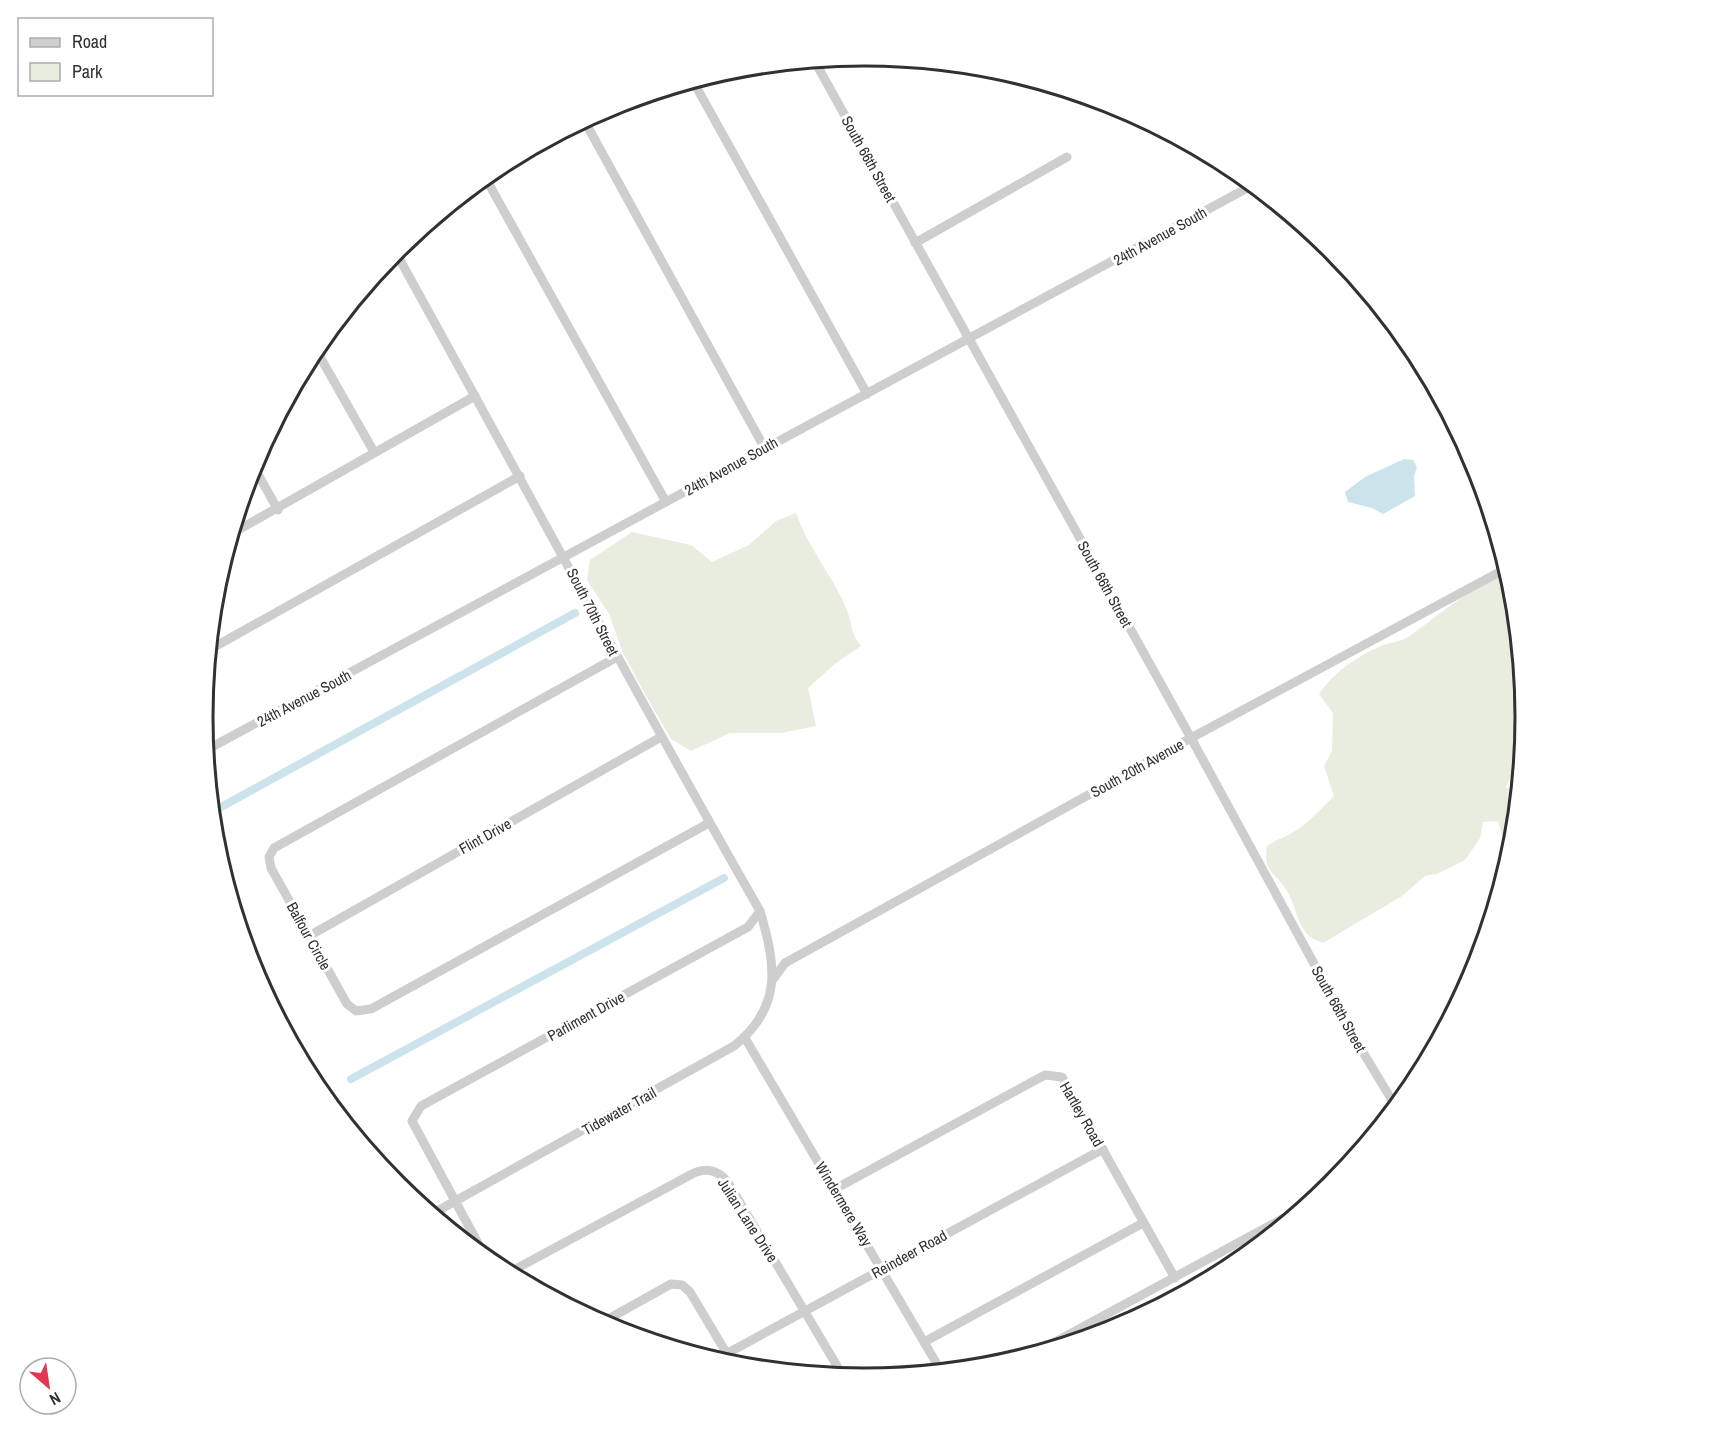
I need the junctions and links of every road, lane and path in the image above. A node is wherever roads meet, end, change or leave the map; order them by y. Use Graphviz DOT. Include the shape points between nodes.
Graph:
graph roads {
  1 [pos="818,67"];
  2 [pos="697,88"];
  3 [pos="588,128"];
  4 [pos="1067,157"];
  5 [pos="490,185"];
  6 [pos="1245,190"];
  7 [pos="915,243"];
  8 [pos="400,261"];
  9 [pos="969,340"];
  10 [pos="321,358"];
  11 [pos="867,394"];
  12 [pos="475,396"];
  13 [pos="764,447"];
  14 [pos="374,452"];
  15 [pos="520,476"];
  16 [pos="260,477"];
  17 [pos="666,502"];
  18 [pos="278,510"];
  19 [pos="241,529"];
  20 [pos="565,558"];
  21 [pos="1498,573"];
  22 [pos="217,645"];
  23 [pos="617,657"];
  24 [pos="661,737"];
  25 [pos="1191,738"];
  26 [pos="214,744"];
  27 [pos="709,823"];
  28 [pos="760,911"];
  29 [pos="309,936"];
  30 [pos="774,978"];
  31 [pos="745,1038"];
  32 [pos="1391,1098"];
  33 [pos="1103,1149"];
  34 [pos="836,1189"];
  35 [pos="455,1201"];
  36 [pos="440,1210"];
  37 [pos="1143,1222"];
  38 [pos="1266,1228"];
  39 [pos="475,1238"];
  40 [pos="517,1268"];
  41 [pos="882,1268"];
  42 [pos="1175,1278"];
  43 [pos="804,1311"];
  44 [pos="612,1317"];
  45 [pos="1071,1334"];
  46 [pos="926,1341"];
  47 [pos="726,1353"];
  48 [pos="729,1353"];
  49 [pos="937,1363"];
  50 [pos="838,1367"];
  1 -- 7 [label="street, South 66th Street"];
  2 -- 11 [label="street"];
  3 -- 13 [label="street"];
  4 -- 7 [label="street"];
  5 -- 17 [label="street"];
  6 -- 9 [label="street, 24th Avenue South"];
  7 -- 9 [label="street, South 66th Street"];
  8 -- 12 [label="street, South 70th Street"];
  9 -- 11 [label="street, 24th Avenue South"];
  9 -- 25 [label="street, South 66th Street"];
  10 -- 14 [label="street"];
  11 -- 13 [label="street, 24th Avenue South"];
  12 -- 14 [label="street"];
  12 -- 15 [label="street, South 70th Street"];
  13 -- 17 [label="street, 24th Avenue South"];
  14 -- 18 [label="street"];
  15 -- 20 [label="street, South 70th Street"];
  15 -- 22 [label="street"];
  16 -- 18 [label="street"];
  17 -- 20 [label="street, 24th Avenue South"];
  18 -- 19 [label="street"];
  20 -- 23 [label="street, South 70th Street"];
  20 -- 26 [label="street, 24th Avenue South"];
  21 -- 25 [label="street, South 20th Avenue"];
  23 -- 24 [label="street, South 70th Street"];
  23 -- 29 [label="street, Balfour Circle" via="274,848 269,857 271,868"];
  24 -- 27 [label="street, South 70th Street"];
  24 -- 29 [label="street, Flint Drive"];
  25 -- 30 [label="street, South 20th Avenue" via="785,963"];
  25 -- 32 [label="street, South 66th Street"];
  27 -- 28 [label="street, South 70th Street"];
  27 -- 29 [label="street, Balfour Circle" via="367,1011 356,1011 347,1004"];
  28 -- 30 [label="street, South 70th Street"];
  28 -- 35 [label="street, Parliment Drive" via="748,927 421,1106 412,1121"];
  30 -- 31 [label="street, Tidewater Trail" via="769,1001"];
  31 -- 34 [label="street, Windermere Way"];
  31 -- 35 [label="street, Tidewater Trail"];
  33 -- 34 [label="street, Hartley Road" via="1062,1077 1045,1075"];
  33 -- 37 [label="street, Hartley Road"];
  33 -- 41 [label="street, Reindeer Road"];
  34 -- 41 [label="street, Windermere Way"];
  35 -- 36 [label="street, Tidewater Trail"];
  35 -- 39 [label="street"];
  37 -- 42 [label="street, Hartley Road"];
  37 -- 46 [label="street"];
  38 -- 42 [label="street"];
  40 -- 43 [label="street, Julian Lane Drive" via="692,1174 710,1170 726,1180"];
  41 -- 43 [label="street, Reindeer Road"];
  41 -- 46 [label="street, Windermere Way"];
  42 -- 45 [label="street"];
  43 -- 48 [label="street, Reindeer Road"];
  43 -- 50 [label="street, Julian Lane Drive"];
  44 -- 47 [label="street" via="671,1284 679,1284 690,1292"];
  46 -- 49 [label="street, Windermere Way"];
}
